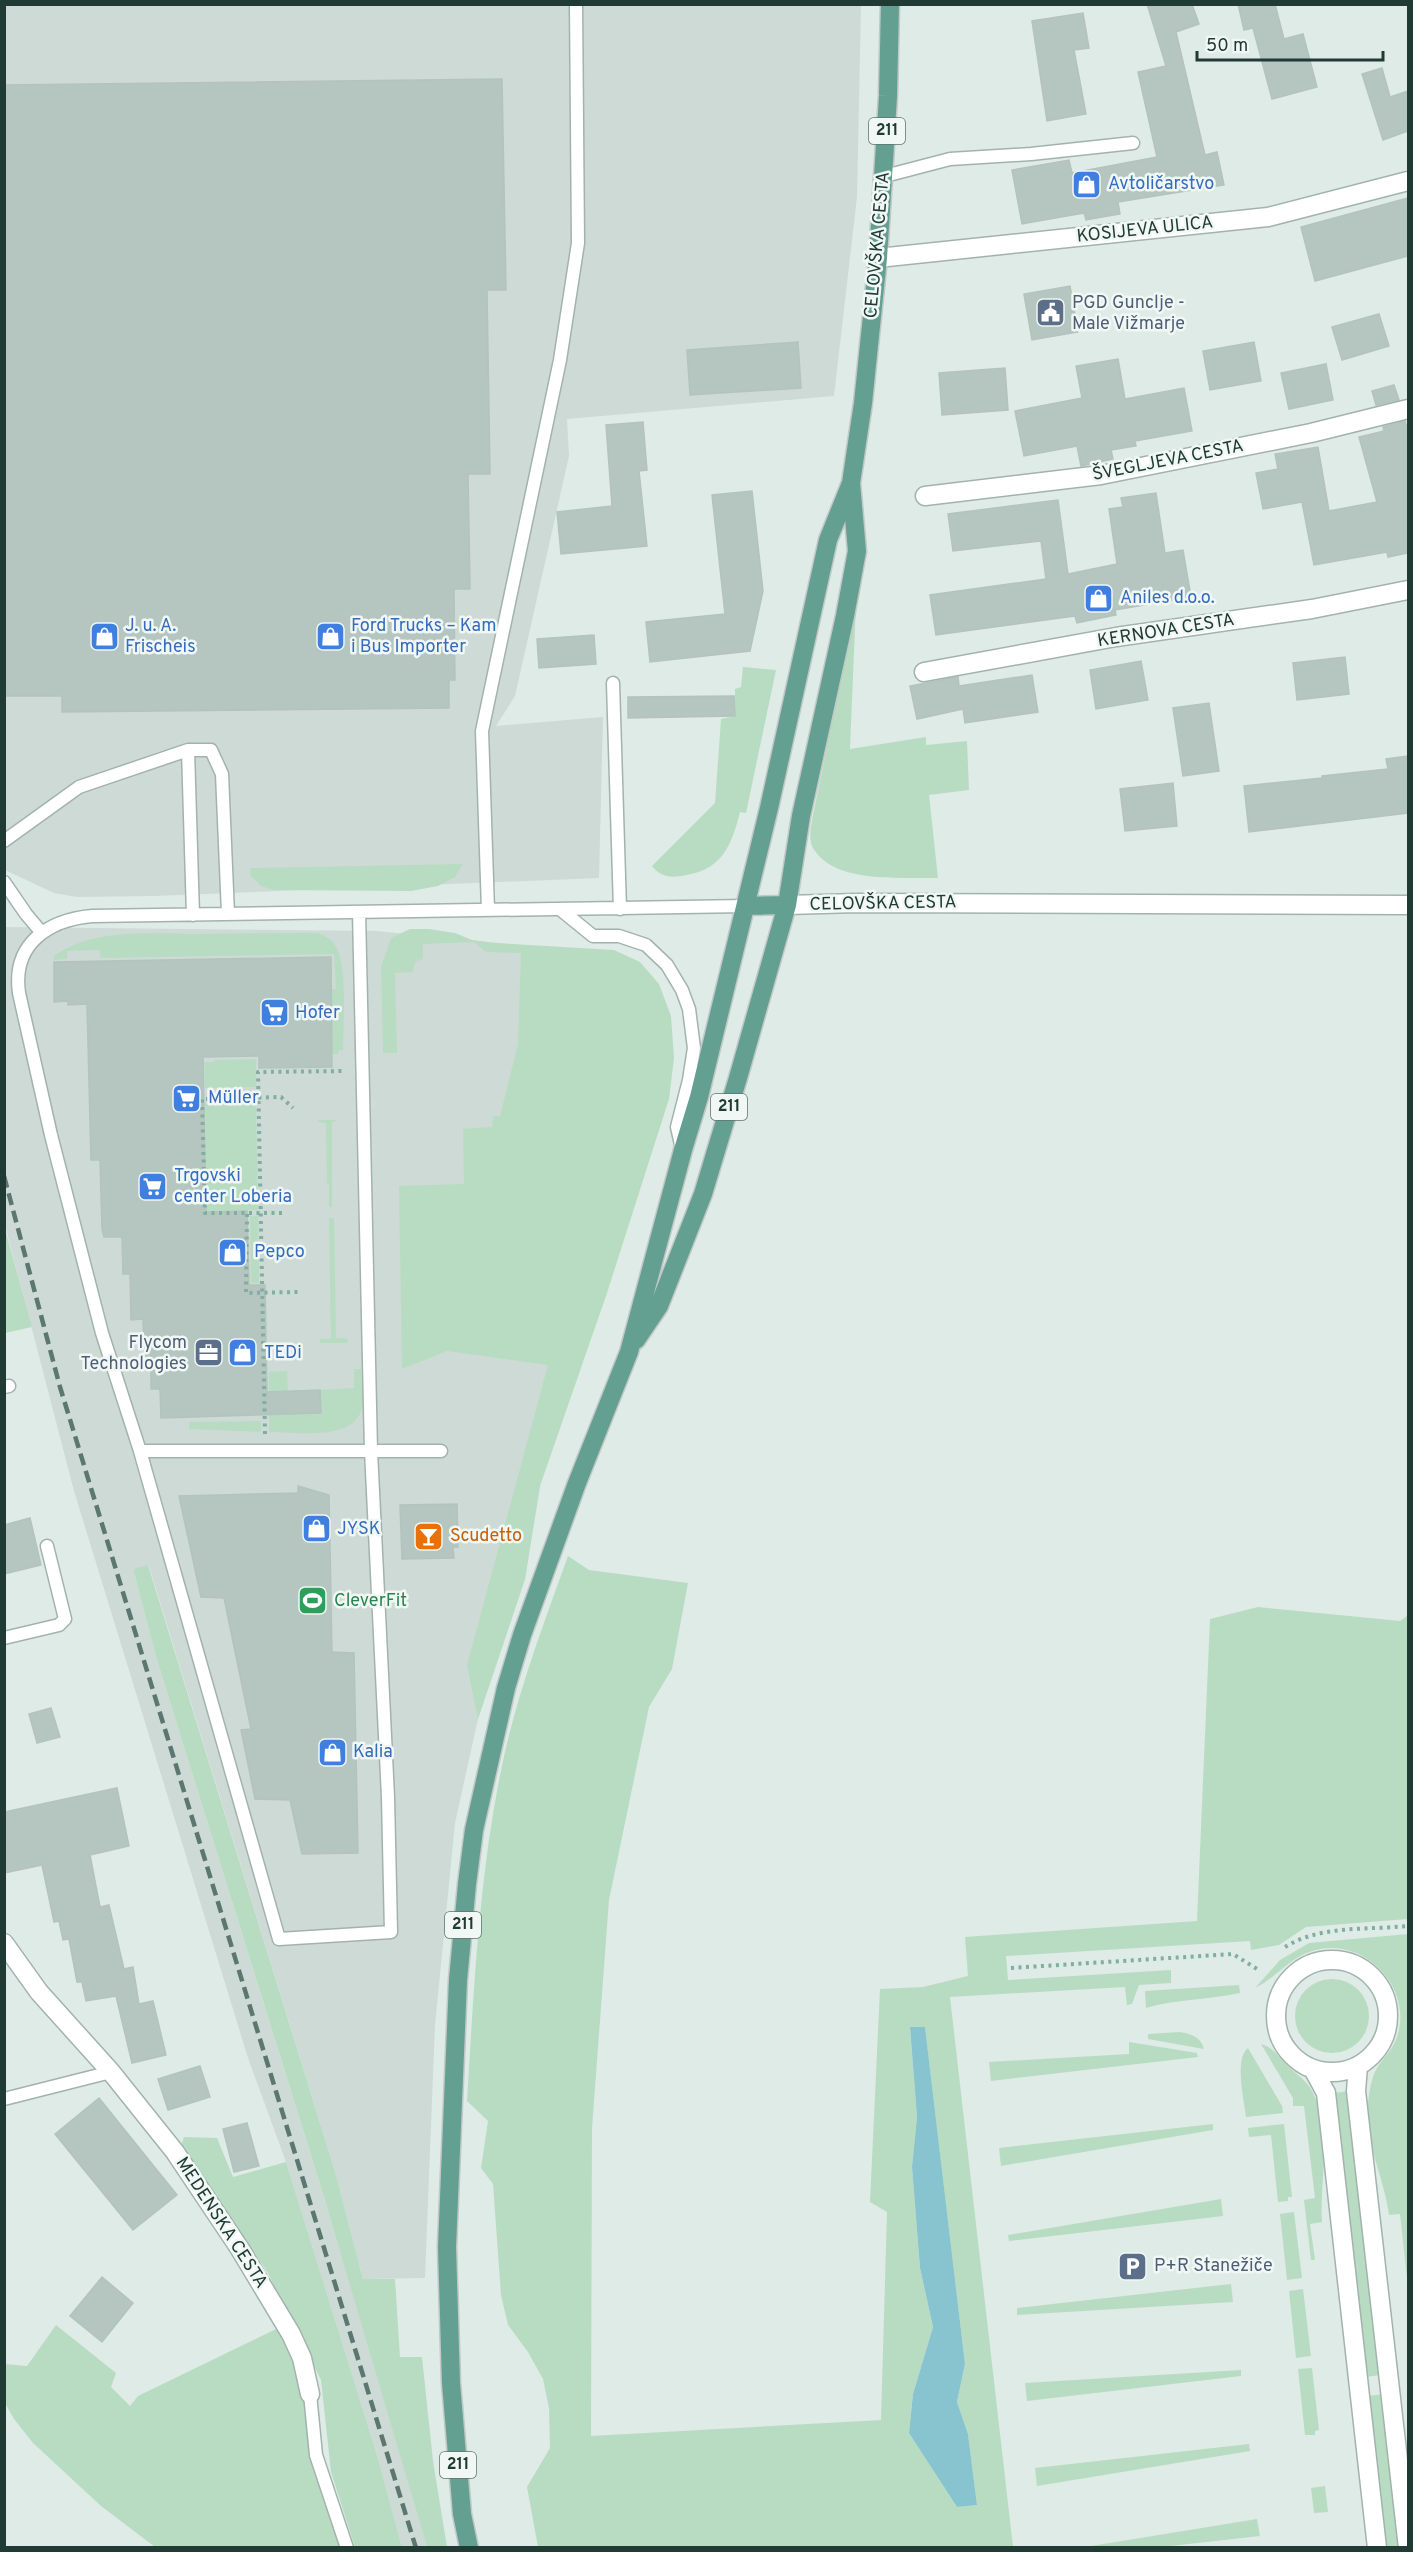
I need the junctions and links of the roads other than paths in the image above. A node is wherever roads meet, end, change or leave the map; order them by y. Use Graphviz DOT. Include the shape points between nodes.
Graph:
graph roads {
  1 [pos="576,4"];
  2 [pos="890,4"];
  3 [pos="1133,143"];
  4 [pos="885,176"];
  5 [pos="1408,181"];
  6 [pos="878,258"];
  7 [pos="1408,409"];
  8 [pos="851,483"];
  9 [pos="925,496"];
  10 [pos="1408,590"];
  11 [pos="924,672"];
  12 [pos="613,683"];
  13 [pos="188,750"];
  14 [pos="4,841"];
  15 [pos="4,882"];
  16 [pos="787,905"];
  17 [pos="1408,905"];
  18 [pos="746,906"];
  19 [pos="620,909"];
  20 [pos="488,910"];
  21 [pos="561,910"];
  22 [pos="359,912"];
  23 [pos="228,914"];
  24 [pos="194,915"];
  25 [pos="42,933"];
  26 [pos="682,1150"];
  27 [pos="629,1352"];
  28 [pos="140,1451"];
  29 [pos="371,1451"];
  30 [pos="441,1451"];
  31 [pos="47,1546"];
  32 [pos="4,1638"];
  33 [pos="4,1943"];
  34 [pos="1358,2066"];
  35 [pos="1313,2069"];
  36 [pos="111,2072"];
  37 [pos="4,2099"];
  38 [pos="310,2394"];
  39 [pos="347,2547"];
  40 [pos="469,2547"];
  41 [pos="1377,2547"];
  42 [pos="1408,2547"];
  1 -- 20 [label="lane" via="578,243 560,360 482,731"];
  2 -- 4 [label="main road, CELOVŠKA CESTA / 211"];
  3 -- 4 [label="lane" via="950,159"];
  4 -- 6 [label="main road, CELOVŠKA CESTA / 211"];
  5 -- 6 [label="street, KOSIJEVA ULICA" via="1268,217"];
  6 -- 8 [label="main road, CELOVŠKA CESTA / 211"];
  7 -- 9 [label="street, ŠVEGLJEVA CESTA" via="1311,433 1101,475"];
  8 -- 16 [label="main road, CELOVŠKA CESTA / 211" via="857,551 801,816"];
  8 -- 18 [label="main road, CELOVŠKA CESTA / 211" via="828,540"];
  10 -- 11 [label="street, KERNOVA CESTA"];
  12 -- 19 [label="lane"];
  13 -- 14 [label="lane" via="79,787"];
  13 -- 23 [label="lane" via="212,750 222,774"];
  13 -- 24 [label="lane"];
  15 -- 25 [label="lane"];
  16 -- 17 [label="street, CELOVŠKA CESTA"];
  16 -- 18 [label="main road"];
  16 -- 27 [label="main road, 211" via="703,1194 659,1306"];
  18 -- 19 [label="lane"];
  18 -- 26 [label="main road, 211" via="699,1098"];
  19 -- 21 [label="lane"];
  20 -- 21 [label="lane"];
  20 -- 22 [label="lane"];
  21 -- 26 [label="lane" via="593,936 619,936 646,945 667,965 682,990 694,1048 677,1126"];
  22 -- 23 [label="lane"];
  22 -- 29 [label="lane"];
  23 -- 24 [label="lane"];
  24 -- 25 [label="lane" via="82,917 59,922"];
  25 -- 28 [label="lane" via="21,960 19,993 76,1235"];
  26 -- 27 [label="main road, 211"];
  27 -- 40 [label="main road, 211" via="577,1483 516,1656 487,1769 466,1884 451,2111 447,2247 450,2383 462,2514"];
  28 -- 29 [label="lane"];
  28 -- 29 [label="lane" via="279,1939 391,1932"];
  29 -- 30 [label="lane"];
  31 -- 32 [label="lane" via="65,1618 59,1625"];
  33 -- 36 [label="street, MEDENSKA CESTA" via="39,1992"];
  34 -- 35 [label="street" via="1338,2072"];
  34 -- 35 [label="street" via="1373,2055 1383,2038 1388,2020 1386,2001 1377,1983 1363,1970 1346,1962 1326,1960 1308,1965 1292,1976 1276,2006 1277,2030 1286,2049"];
  34 -- 42 [label="street" via="1356,2091"];
  35 -- 41 [label="street" via="1326,2093"];
  36 -- 37 [label="lane"];
  36 -- 38 [label="street, MEDENSKA CESTA" via="175,2152 240,2249 291,2334 302,2358"];
  38 -- 39 [label="lane, MEDENSKA CESTA" via="316,2455"];
}
